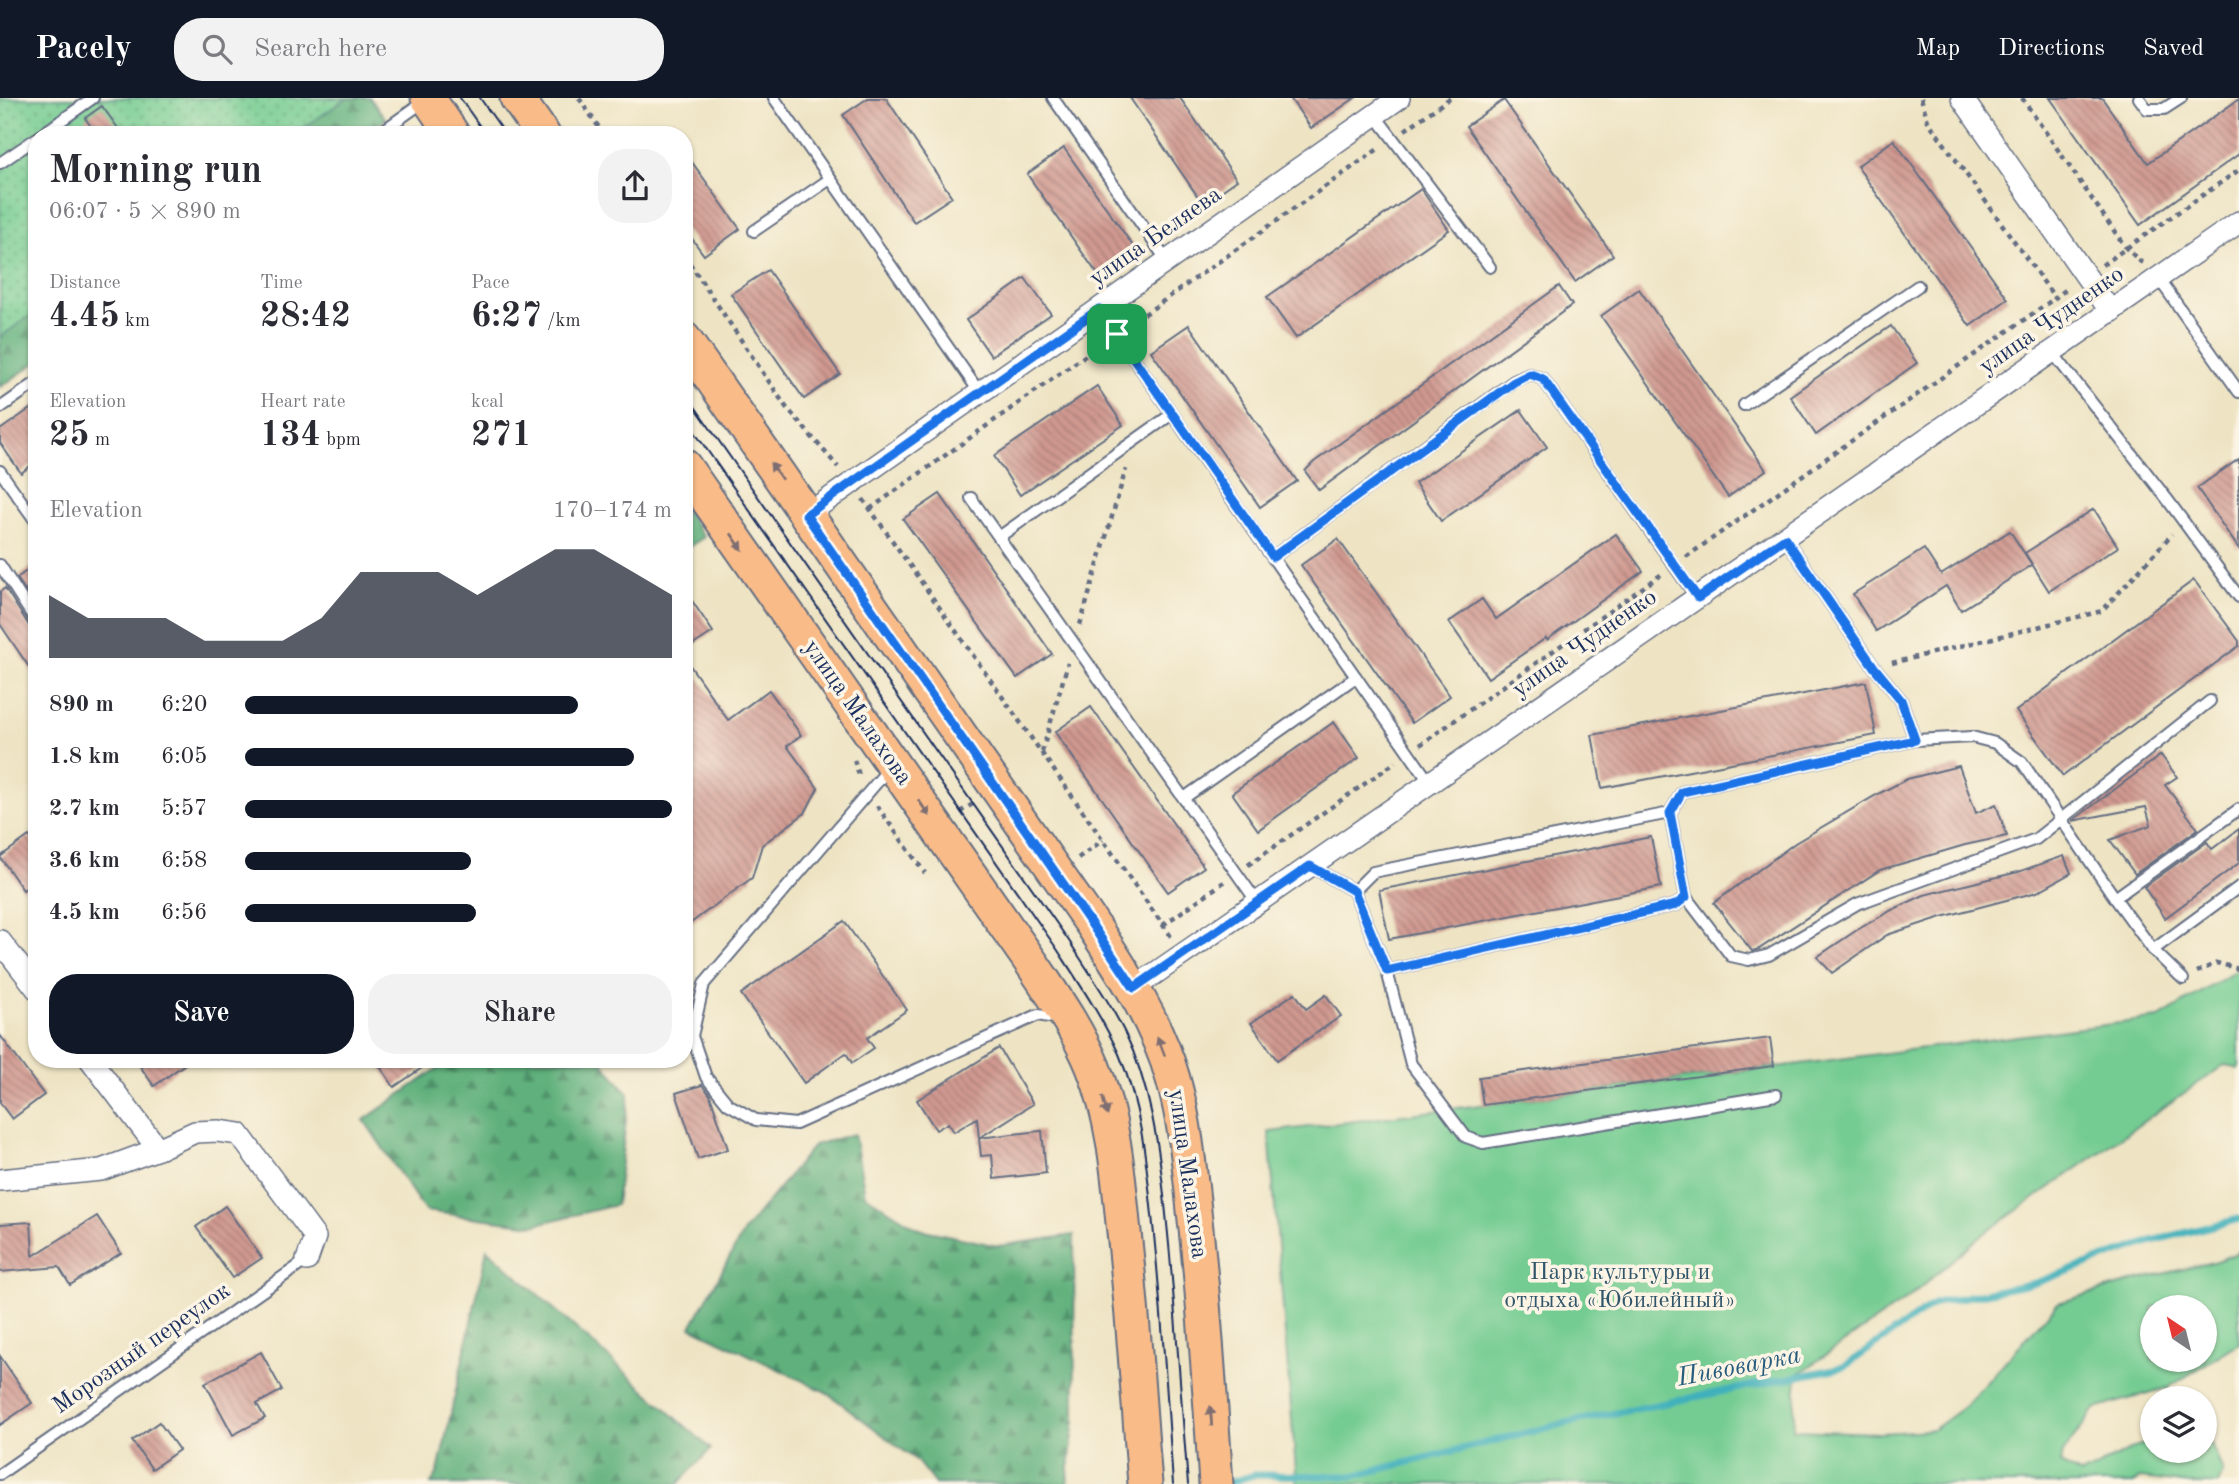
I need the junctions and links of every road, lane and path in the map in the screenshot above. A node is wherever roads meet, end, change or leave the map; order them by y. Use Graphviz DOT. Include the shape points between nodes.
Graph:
graph roads {
  1 [pos="93,98"];
  2 [pos="428,98"];
  3 [pos="517,98"];
  4 [pos="579,98"];
  5 [pos="774,98"];
  6 [pos="1053,98"];
  7 [pos="1399,98"];
  8 [pos="1450,98"];
  9 [pos="1962,98"];
  10 [pos="2022,98"];
  11 [pos="2139,98"];
  12 [pos="2181,98"];
  13 [pos="1375,115"];
  14 [pos="53,126"];
  15 [pos="389,126"];
  16 [pos="447,126"];
  17 [pos="537,126"];
  18 [pos="598,126"];
  19 [pos="1393,139"];
  20 [pos="28,144"];
  21 [pos="0,163"];
  22 [pos="830,179"];
  23 [pos="2239,222"];
  24 [pos="754,231"];
  25 [pos="1167,261"];
  26 [pos="1490,267"];
  27 [pos="693,268"];
  28 [pos="2159,279"];
  29 [pos="1918,286"];
  30 [pos="2055,298"];
  31 [pos="1099,309"];
  32 [pos="2111,312"];
  33 [pos="1117,334"];
  34 [pos="693,352"];
  35 [pos="2053,353"];
  36 [pos="28,388"];
  37 [pos="2239,392"];
  38 [pos="980,393"];
  39 [pos="1744,405"];
  40 [pos="0,408"];
  41 [pos="1172,414"];
  42 [pos="1134,441"];
  43 [pos="0,471"];
  44 [pos="693,479"];
  45 [pos="852,483"];
  46 [pos="971,498"];
  47 [pos="2167,499"];
  48 [pos="870,509"];
  49 [pos="28,510"];
  50 [pos="806,515"];
  51 [pos="999,537"];
  52 [pos="1785,538"];
  53 [pos="1273,557"];
  54 [pos="0,565"];
  55 [pos="1674,565"];
  56 [pos="2239,597"];
  57 [pos="1698,598"];
  58 [pos="28,609"];
  59 [pos="1074,644"];
  60 [pos="1874,667"];
  61 [pos="1356,677"];
  62 [pos="2210,701"];
  63 [pos="1915,740"];
  64 [pos="1409,752"];
  65 [pos="1042,753"];
  66 [pos="892,764"];
  67 [pos="1430,783"];
  68 [pos="1184,799"];
  69 [pos="2239,809"];
  70 [pos="1670,813"];
  71 [pos="2060,818"];
  72 [pos="1103,840"];
  73 [pos="1078,858"];
  74 [pos="1310,866"];
  75 [pos="1237,874"];
  76 [pos="2239,887"];
  77 [pos="1354,891"];
  78 [pos="1686,897"];
  79 [pos="2115,898"];
  80 [pos="1257,902"];
  81 [pos="1163,925"];
  82 [pos="0,941"];
  83 [pos="2153,950"];
  84 [pos="1183,953"];
  85 [pos="2239,969"];
  86 [pos="1387,971"];
  87 [pos="28,977"];
  88 [pos="2183,979"];
  89 [pos="1134,988"];
  90 [pos="1073,1026"];
  91 [pos="693,1031"];
  92 [pos="693,1038"];
  93 [pos="97,1068"];
  94 [pos="1776,1095"];
  95 [pos="158,1149"];
  96 [pos="0,1180"];
  97 [pos="307,1259"];
  98 [pos="0,1474"];
  99 [pos="1145,1484"];
  100 [pos="1216,1484"];
  1 -- 14 [label="lane"];
  2 -- 15 [label="lane"];
  2 -- 16 [label="main road"];
  3 -- 17 [label="main road"];
  4 -- 18 [label="path"];
  5 -- 22 [label="lane"];
  6 -- 25 [label="lane"];
  7 -- 13 [label="street, улица Беляева"];
  8 -- 19 [label="path"];
  9 -- 32 [label="street"];
  10 -- 28 [label="path" via="2126,248"];
  11 -- 12 [label="lane" via="2147,109 2164,109"];
  13 -- 19 [label="lane"];
  13 -- 25 [label="street, улица Беляева"];
  19 -- 26 [label="lane"];
  19 -- 33 [label="path"];
  20 -- 21 [label="lane"];
  22 -- 24 [label="lane"];
  22 -- 38 [label="lane"];
  23 -- 28 [label="street, улица Чудненко"];
  25 -- 31 [label="street, улица Беляева"];
  27 -- 45 [label="path" via="786,407"];
  28 -- 32 [label="street, улица Чудненко"];
  28 -- 37 [label="lane"];
  29 -- 39 [label="lane"];
  30 -- 55 [label="path"];
  31 -- 33 [label="lane"];
  31 -- 38 [label="street, улица Беляева"];
  32 -- 35 [label="street, улица Чудненко"];
  33 -- 41 [label="lane"];
  33 -- 48 [label="path"];
  50 -- 34 [label="main road, улица Малахова, one-way"];
  35 -- 47 [label="lane"];
  35 -- 52 [label="street, улица Чудненко"];
  36 -- 40 [label="lane"];
  38 -- 45 [label="street, улица Беляева"];
  41 -- 42 [label="lane"];
  41 -- 53 [label="lane"];
  42 -- 51 [label="lane"];
  42 -- 59 [label="path"];
  43 -- 49 [label="lane"];
  44 -- 66 [label="main road, улица Малахова, one-way"];
  45 -- 48 [label="path"];
  45 -- 50 [label="street, улица Беляева"];
  46 -- 51 [label="lane"];
  47 -- 56 [label="lane"];
  47 -- 60 [label="path" via="2172,534 2102,611"];
  48 -- 65 [label="path"];
  50 -- 89 [label="main road, улица Малахова"];
  51 -- 59 [label="lane"];
  52 -- 57 [label="street, улица Чудненко"];
  52 -- 60 [label="lane"];
  53 -- 55 [label="lane" via="1530,374 1543,379"];
  53 -- 61 [label="lane"];
  54 -- 58 [label="lane"];
  55 -- 57 [label="lane"];
  55 -- 64 [label="path"];
  57 -- 67 [label="street, улица Чудненко"];
  59 -- 65 [label="path"];
  59 -- 68 [label="lane"];
  60 -- 63 [label="lane" via="1901,700"];
  61 -- 64 [label="lane"];
  61 -- 68 [label="lane"];
  62 -- 71 [label="lane"];
  63 -- 70 [label="lane" via="1682,792"];
  63 -- 71 [label="lane" via="1972,737 1996,743 2022,762"];
  64 -- 67 [label="lane"];
  64 -- 75 [label="path"];
  65 -- 72 [label="path"];
  66 -- 90 [label="main road, улица Малахова, one-way"];
  66 -- 91 [label="lane" via="704,984"];
  67 -- 74 [label="street, улица Чудненко"];
  68 -- 75 [label="lane"];
  69 -- 79 [label="lane"];
  70 -- 77 [label="lane" via="1373,872"];
  70 -- 78 [label="lane"];
  71 -- 78 [label="lane" via="2036,839 1857,904 1769,955 1749,960 1731,956"];
  71 -- 79 [label="lane"];
  72 -- 73 [label="path"];
  72 -- 81 [label="path"];
  74 -- 77 [label="lane"];
  74 -- 80 [label="street, улица Чудненко"];
  75 -- 80 [label="lane"];
  75 -- 81 [label="path"];
  76 -- 83 [label="lane"];
  77 -- 86 [label="lane"];
  78 -- 86 [label="lane" via="1676,905"];
  79 -- 83 [label="lane"];
  80 -- 84 [label="street, улица Чудненко"];
  81 -- 84 [label="path"];
  82 -- 87 [label="street"];
  83 -- 88 [label="lane"];
  84 -- 89 [label="street, улица Чудненко"];
  85 -- 88 [label="path" via="2217,963"];
  86 -- 94 [label="lane" via="1411,1064 1466,1138 1483,1143"];
  100 -- 89 [label="main road, улица Малахова, one-way" via="1201,1278 1184,1133 1173,1079"];
  90 -- 92 [label="lane" via="1057,1017 1038,1015 796,1124 756,1120 728,1104 706,1077"];
  90 -- 99 [label="main road, улица Малахова, one-way" via="1093,1067 1114,1145"];
  93 -- 95 [label="street"];
  95 -- 96 [label="street" via="101,1170"];
  95 -- 97 [label="street" via="195,1132 239,1134 315,1237"];
  97 -- 98 [label="lane, Морозный переулок"];
}
